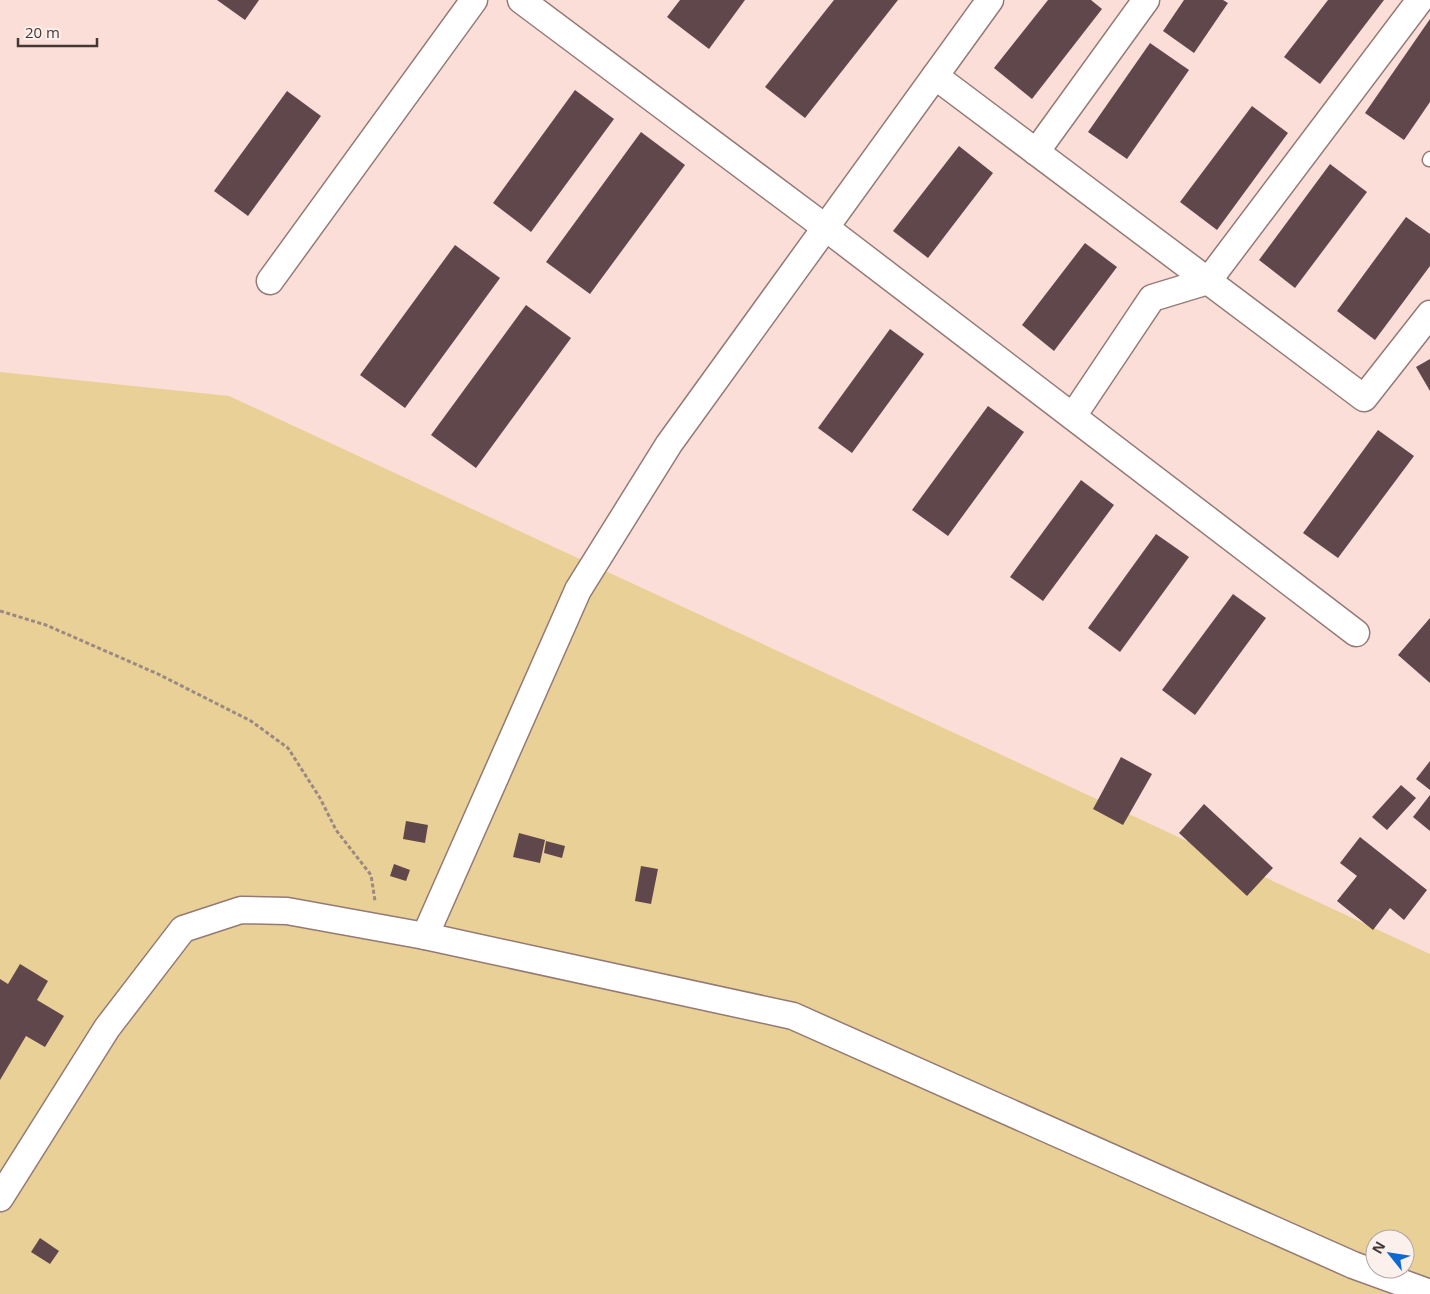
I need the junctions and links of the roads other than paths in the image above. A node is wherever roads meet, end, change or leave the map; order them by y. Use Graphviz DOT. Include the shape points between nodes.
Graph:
graph roads {
  1 [pos="474,0"];
  2 [pos="521,0"];
  3 [pos="990,0"];
  4 [pos="1146,0"];
  5 [pos="1420,0"];
  6 [pos="935,76"];
  7 [pos="1036,152"];
  8 [pos="826,228"];
  9 [pos="1208,280"];
  10 [pos="270,281"];
  11 [pos="1430,314"];
  12 [pos="1073,416"];
  13 [pos="1356,633"];
  14 [pos="425,936"];
  15 [pos="0,1198"];
  16 [pos="1430,1293"];
  1 -- 10 [label="street"];
  2 -- 8 [label="street"];
  3 -- 6 [label="street"];
  4 -- 7 [label="street"];
  5 -- 9 [label="street"];
  6 -- 7 [label="street"];
  6 -- 8 [label="street"];
  7 -- 9 [label="street"];
  8 -- 12 [label="street"];
  8 -- 14 [label="street" via="669,444 578,590"];
  9 -- 11 [label="street" via="1364,398"];
  9 -- 12 [label="street" via="1152,298"];
  12 -- 13 [label="street"];
  14 -- 15 [label="street" via="287,911 241,910 183,929 107,1028"];
  14 -- 16 [label="street" via="793,1016 1353,1265"];
}
